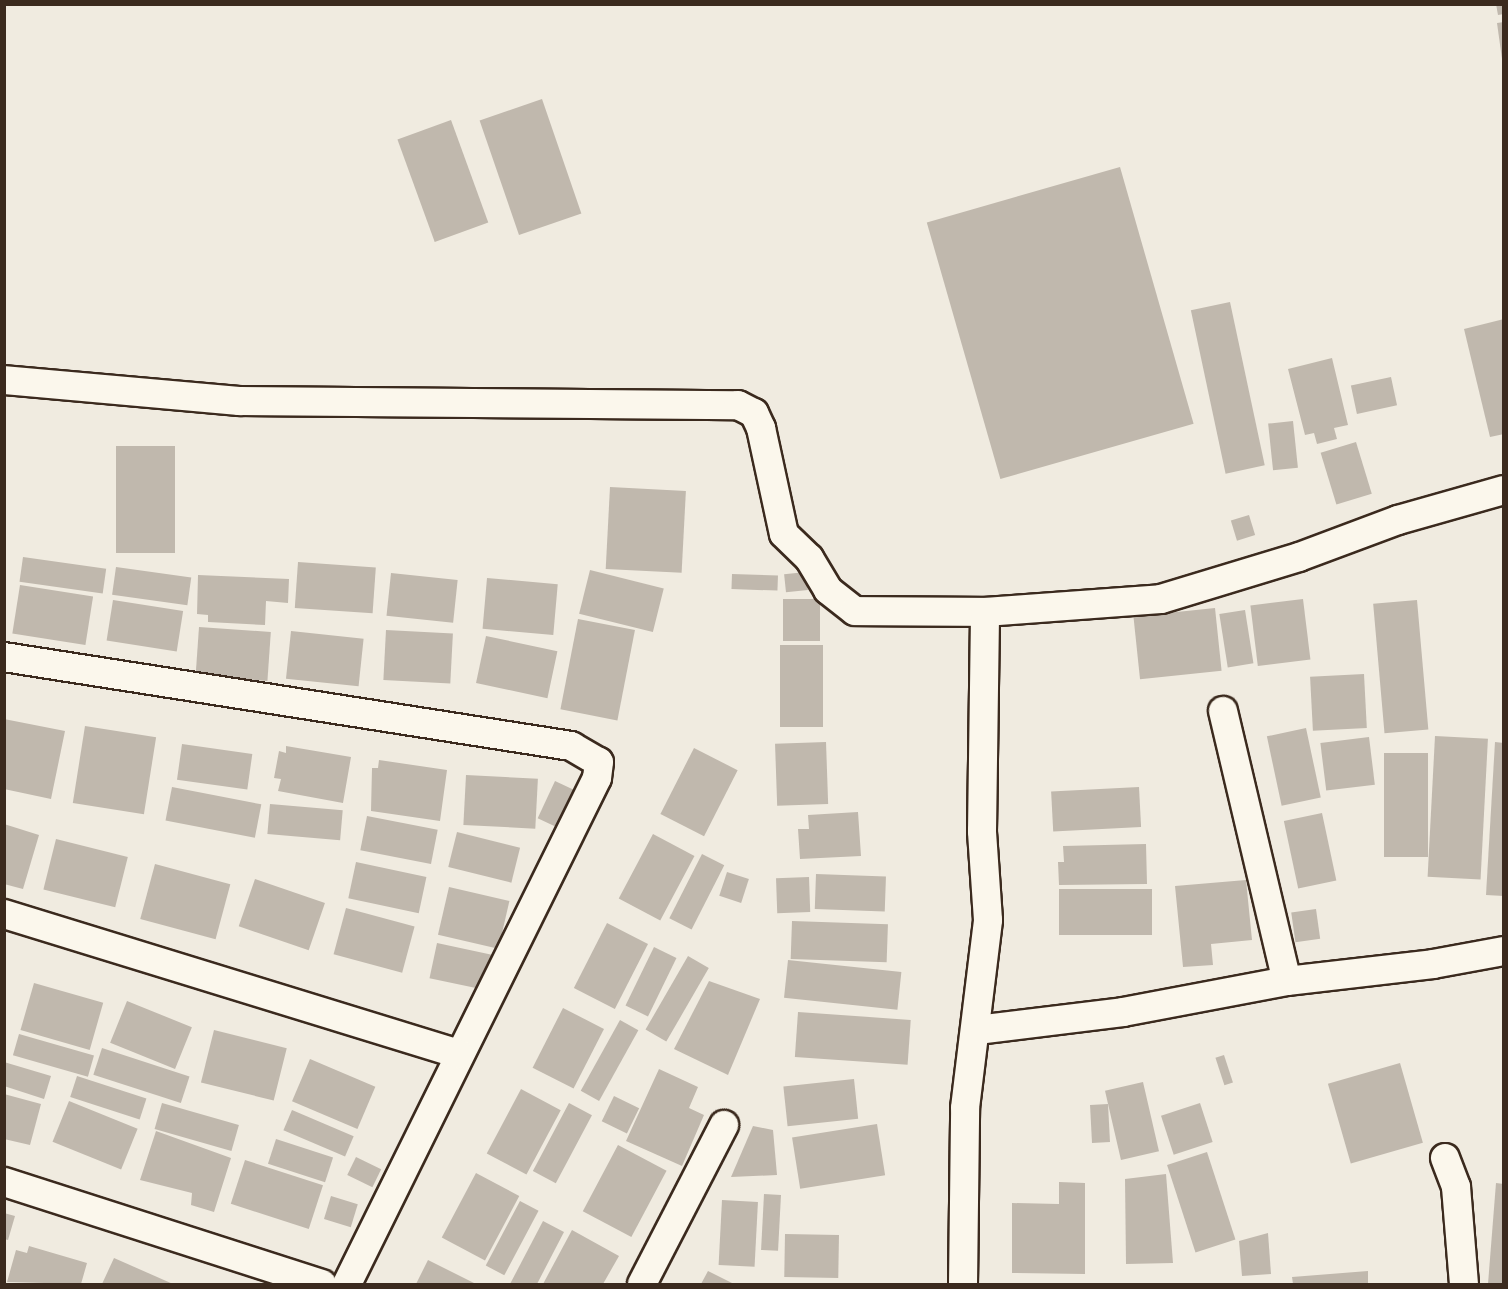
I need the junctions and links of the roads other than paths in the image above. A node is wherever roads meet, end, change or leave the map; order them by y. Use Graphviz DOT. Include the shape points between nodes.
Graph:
graph roads {
  1 [pos="4,380"];
  2 [pos="1503,490"];
  3 [pos="985,612"];
  4 [pos="4,657"];
  5 [pos="1223,711"];
  6 [pos="4,914"];
  7 [pos="1503,951"];
  8 [pos="1287,981"];
  9 [pos="977,1030"];
  10 [pos="459,1054"];
  11 [pos="724,1125"];
  12 [pos="1445,1158"];
  13 [pos="4,1182"];
  14 [pos="322,1284"];
  15 [pos="347,1284"];
  16 [pos="642,1284"];
  17 [pos="963,1284"];
  18 [pos="1464,1284"];
  1 -- 3 [label="street" via="239,401 738,405 754,413 761,428 784,534 809,558 828,590 855,611"];
  2 -- 3 [label="street" via="1398,520 1299,557 1161,599"];
  3 -- 9 [label="street" via="982,831 988,920"];
  4 -- 10 [label="street" via="571,746 599,762 597,778"];
  5 -- 8 [label="street"];
  6 -- 10 [label="street"];
  7 -- 8 [label="street" via="1433,964"];
  8 -- 9 [label="street" via="1180,1003"];
  9 -- 17 [label="street" via="964,1108"];
  10 -- 15 [label="street"];
  11 -- 16 [label="street"];
  12 -- 18 [label="street" via="1456,1187"];
  13 -- 14 [label="street"];
}
